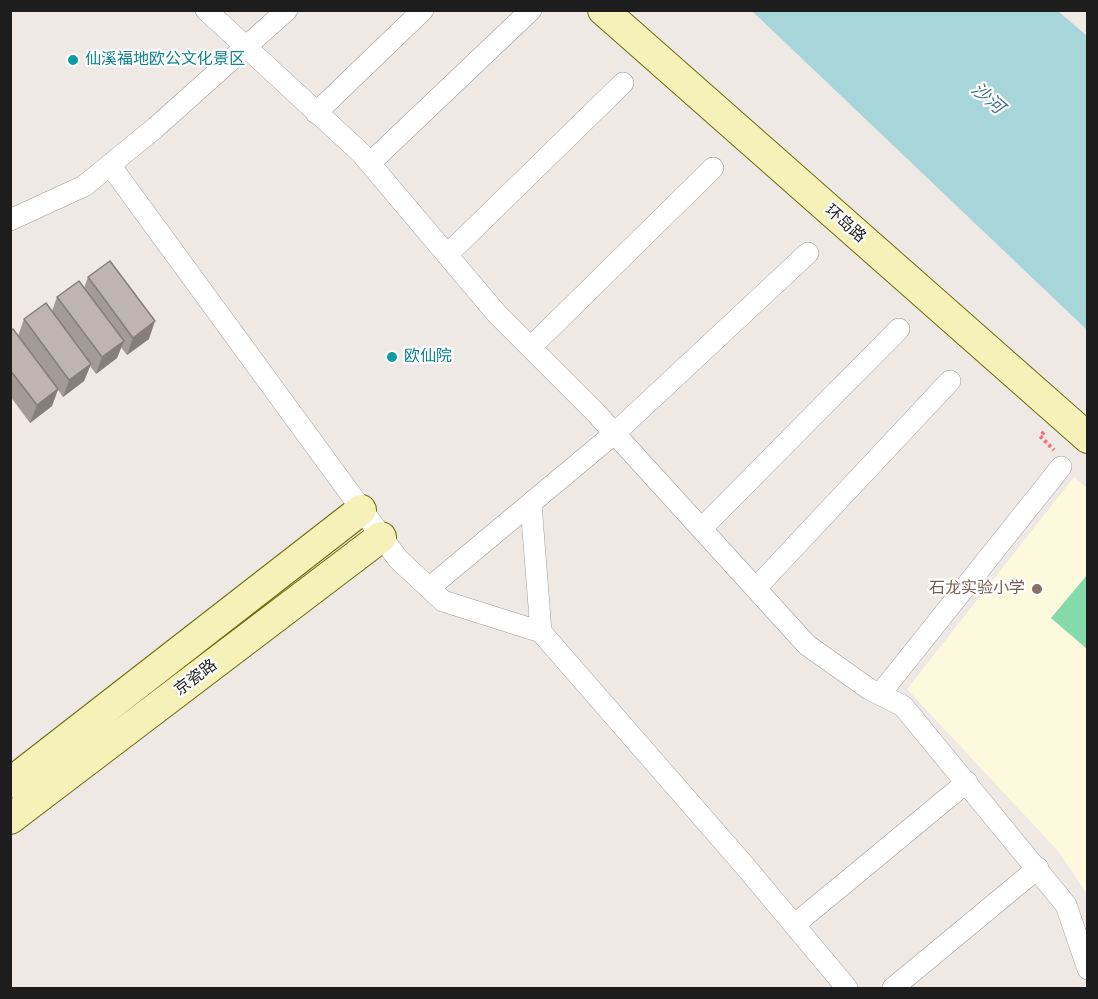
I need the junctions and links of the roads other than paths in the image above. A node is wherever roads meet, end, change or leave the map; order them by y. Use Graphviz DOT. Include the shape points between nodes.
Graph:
graph roads {
  1 [pos="206,10"];
  2 [pos="286,10"];
  3 [pos="423,10"];
  4 [pos="531,10"];
  5 [pos="603,10"];
  6 [pos="244,48"];
  7 [pos="623,83"];
  8 [pos="316,113"];
  9 [pos="370,163"];
  10 [pos="110,165"];
  11 [pos="713,168"];
  12 [pos="10,220"];
  13 [pos="808,253"];
  14 [pos="447,255"];
  15 [pos="899,329"];
  16 [pos="531,347"];
  17 [pos="950,381"];
  18 [pos="615,433"];
  19 [pos="1088,438"];
  20 [pos="1061,467"];
  21 [pos="531,504"];
  22 [pos="361,510"];
  23 [pos="702,528"];
  24 [pos="381,537"];
  25 [pos="429,588"];
  26 [pos="756,588"];
  27 [pos="541,632"];
  28 [pos="880,694"];
  29 [pos="966,782"];
  30 [pos="10,783"];
  31 [pos="10,819"];
  32 [pos="1038,868"];
  33 [pos="794,925"];
  34 [pos="1088,969"];
  35 [pos="847,988"];
  36 [pos="893,988"];
  1 -- 6 [label="street"];
  2 -- 6 [label="street"];
  3 -- 8 [label="street"];
  4 -- 9 [label="street"];
  5 -- 19 [label="street, 环岛路"];
  6 -- 8 [label="street"];
  6 -- 10 [label="street"];
  7 -- 14 [label="street"];
  8 -- 9 [label="street"];
  9 -- 14 [label="street"];
  10 -- 12 [label="street" via="84,186"];
  10 -- 22 [label="street"];
  11 -- 16 [label="street"];
  13 -- 18 [label="street"];
  14 -- 16 [label="street"];
  15 -- 23 [label="street"];
  16 -- 18 [label="street"];
  17 -- 26 [label="street"];
  18 -- 21 [label="street"];
  18 -- 23 [label="street"];
  20 -- 28 [label="street"];
  21 -- 25 [label="street"];
  21 -- 27 [label="street"];
  22 -- 24 [label="street"];
  22 -- 30 [label="street, 京瓷路"];
  23 -- 26 [label="street"];
  24 -- 25 [label="street" via="398,560"];
  24 -- 31 [label="street, 京瓷路"];
  25 -- 27 [label="street" via="443,601"];
  26 -- 28 [label="street" via="807,645"];
  27 -- 33 [label="street"];
  28 -- 29 [label="street" via="903,706"];
  29 -- 32 [label="street"];
  29 -- 33 [label="street"];
  32 -- 34 [label="street" via="1066,904"];
  32 -- 36 [label="street"];
  33 -- 35 [label="street"];
}
